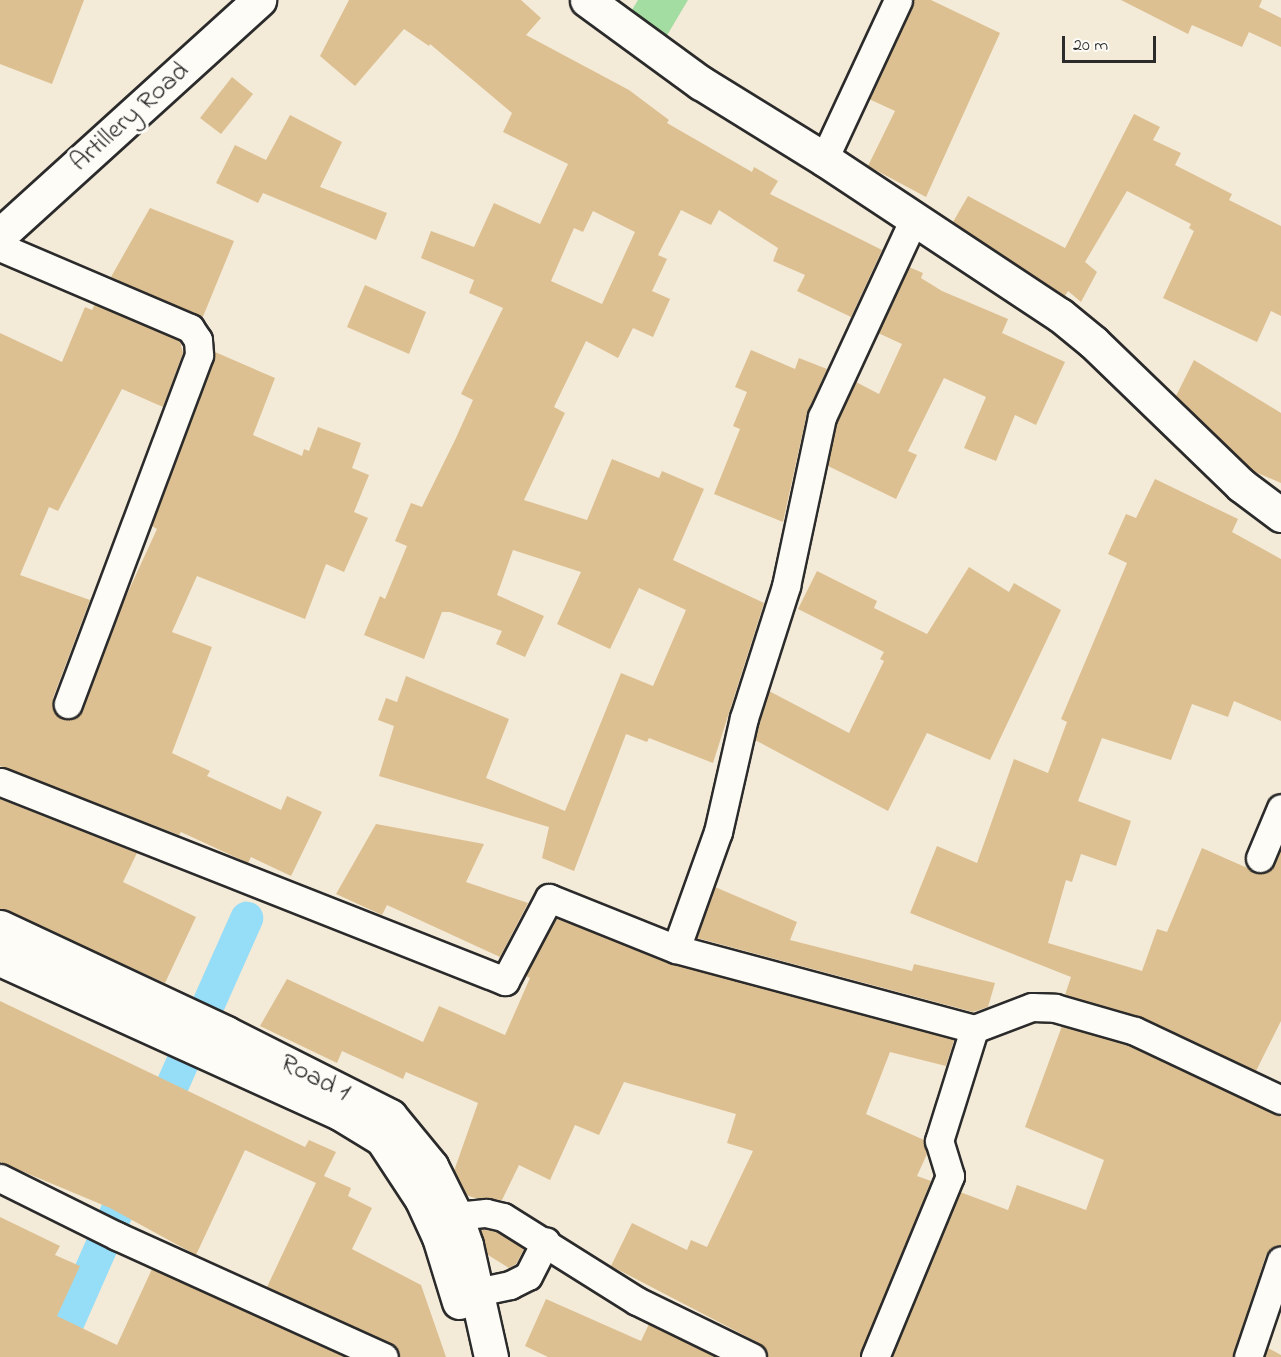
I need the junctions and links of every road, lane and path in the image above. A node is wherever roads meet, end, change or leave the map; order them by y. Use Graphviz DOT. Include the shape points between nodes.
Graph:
graph roads {
  1 [pos="260,0"];
  2 [pos="587,0"];
  3 [pos="898,0"];
  4 [pos="824,159"];
  5 [pos="914,219"];
  6 [pos="0,235"];
  7 [pos="0,247"];
  8 [pos="1281,514"];
  9 [pos="68,704"];
  10 [pos="1,782"];
  11 [pos="1281,808"];
  12 [pos="1260,858"];
  13 [pos="0,927"];
  14 [pos="676,949"];
  15 [pos="0,959"];
  16 [pos="170,1022"];
  17 [pos="974,1029"];
  18 [pos="222,1045"];
  19 [pos="1281,1100"];
  20 [pos="0,1178"];
  21 [pos="456,1216"];
  22 [pos="546,1241"];
  23 [pos="1281,1260"];
  24 [pos="477,1292"];
  25 [pos="384,1357"];
  26 [pos="472,1357"];
  27 [pos="491,1357"];
  28 [pos="752,1357"];
  29 [pos="876,1357"];
  30 [pos="1248,1357"];
  1 -- 6 [label="street, Artillery Road"];
  2 -- 4 [label="street" via="701,83"];
  3 -- 4 [label="street"];
  4 -- 5 [label="street"];
  5 -- 8 [label="street" via="1060,315 1241,485"];
  5 -- 14 [label="street" via="822,417 777,617 744,718 718,832"];
  7 -- 9 [label="street" via="190,328 198,340 199,355"];
  10 -- 14 [label="street" via="506,981 549,898"];
  11 -- 12 [label="street"];
  13 -- 16 [label="street, Road 1"];
  14 -- 17 [label="street"];
  15 -- 16 [label="street"];
  16 -- 18 [label="street, Road 1"];
  17 -- 19 [label="street" via="1032,1007 1055,1008 1135,1031"];
  17 -- 29 [label="street" via="939,1141 950,1176"];
  18 -- 21 [label="street, Road 1" via="390,1116 431,1166"];
  18 -- 26 [label="street" via="382,1139 422,1200 439,1237"];
  20 -- 25 [label="street" via="117,1236"];
  21 -- 22 [label="street" via="486,1213 503,1217"];
  21 -- 24 [label="street, Road 1"];
  22 -- 24 [label="street" via="528,1276 510,1285"];
  22 -- 28 [label="street" via="637,1301"];
  23 -- 30 [label="street"];
  24 -- 27 [label="street, Road 1"];
}
